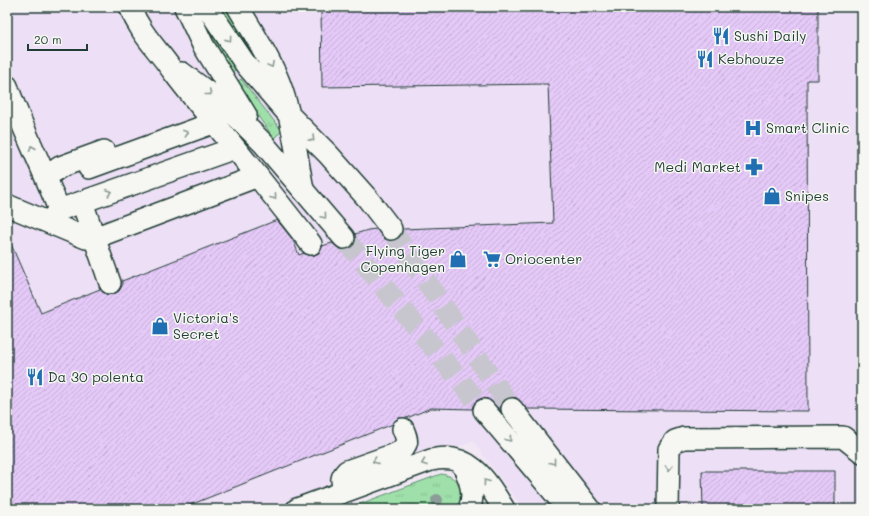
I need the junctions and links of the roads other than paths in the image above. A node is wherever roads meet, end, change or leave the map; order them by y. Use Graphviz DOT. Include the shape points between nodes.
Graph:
graph roads {
  1 [pos="130,7"];
  2 [pos="185,7"];
  3 [pos="206,7"];
  4 [pos="238,7"];
  5 [pos="166,62"];
  6 [pos="9,98"];
  7 [pos="289,115"];
  8 [pos="214,123"];
  9 [pos="152,133"];
  10 [pos="263,143"];
  11 [pos="235,148"];
  12 [pos="89,168"];
  13 [pos="258,176"];
  14 [pos="46,177"];
  15 [pos="303,190"];
  16 [pos="82,202"];
  17 [pos="8,205"];
  18 [pos="54,216"];
  19 [pos="391,228"];
  20 [pos="94,238"];
  21 [pos="344,238"];
  22 [pos="311,244"];
  23 [pos="110,283"];
  24 [pos="512,409"];
  25 [pos="484,410"];
  26 [pos="403,429"];
  27 [pos="862,452"];
  28 [pos="462,462"];
  29 [pos="345,491"];
  30 [pos="297,509"];
  31 [pos="468,509"];
  32 [pos="504,509"];
  33 [pos="568,509"];
  34 [pos="590,509"];
  35 [pos="668,509"];
  1 -- 5 [label="street" via="149,42"];
  2 -- 10 [label="street" via="203,46"];
  3 -- 7 [label="street, one-way" via="246,65"];
  4 -- 7 [label="street, one-way" via="273,69"];
  5 -- 8 [label="street"];
  5 -- 10 [label="street, one-way" via="227,107"];
  14 -- 6 [label="street, one-way"];
  7 -- 15 [label="street"];
  7 -- 19 [label="street, one-way" via="328,154"];
  8 -- 11 [label="street"];
  12 -- 8 [label="street, one-way"];
  9 -- 14 [label="street" via="60,167"];
  10 -- 15 [label="street"];
  11 -- 13 [label="street"];
  16 -- 11 [label="street, one-way"];
  13 -- 20 [label="street"];
  13 -- 22 [label="street, one-way"];
  14 -- 18 [label="street"];
  15 -- 21 [label="street, one-way"];
  16 -- 18 [label="street"];
  16 -- 20 [label="street"];
  17 -- 18 [label="street"];
  18 -- 20 [label="street" via="86,238"];
  20 -- 23 [label="street"];
  24 -- 34 [label="street, one-way"];
  25 -- 33 [label="street, one-way"];
  26 -- 29 [label="street, one-way" via="407,440 405,447 398,453 347,471 342,476"];
  27 -- 35 [label="street, one-way" via="842,437 684,438 675,441 669,449"];
  28 -- 29 [label="street, one-way" via="450,458 431,460"];
  28 -- 31 [label="street" via="472,492"];
  32 -- 28 [label="street, one-way" via="482,475 472,466"];
  29 -- 30 [label="street"];
}
